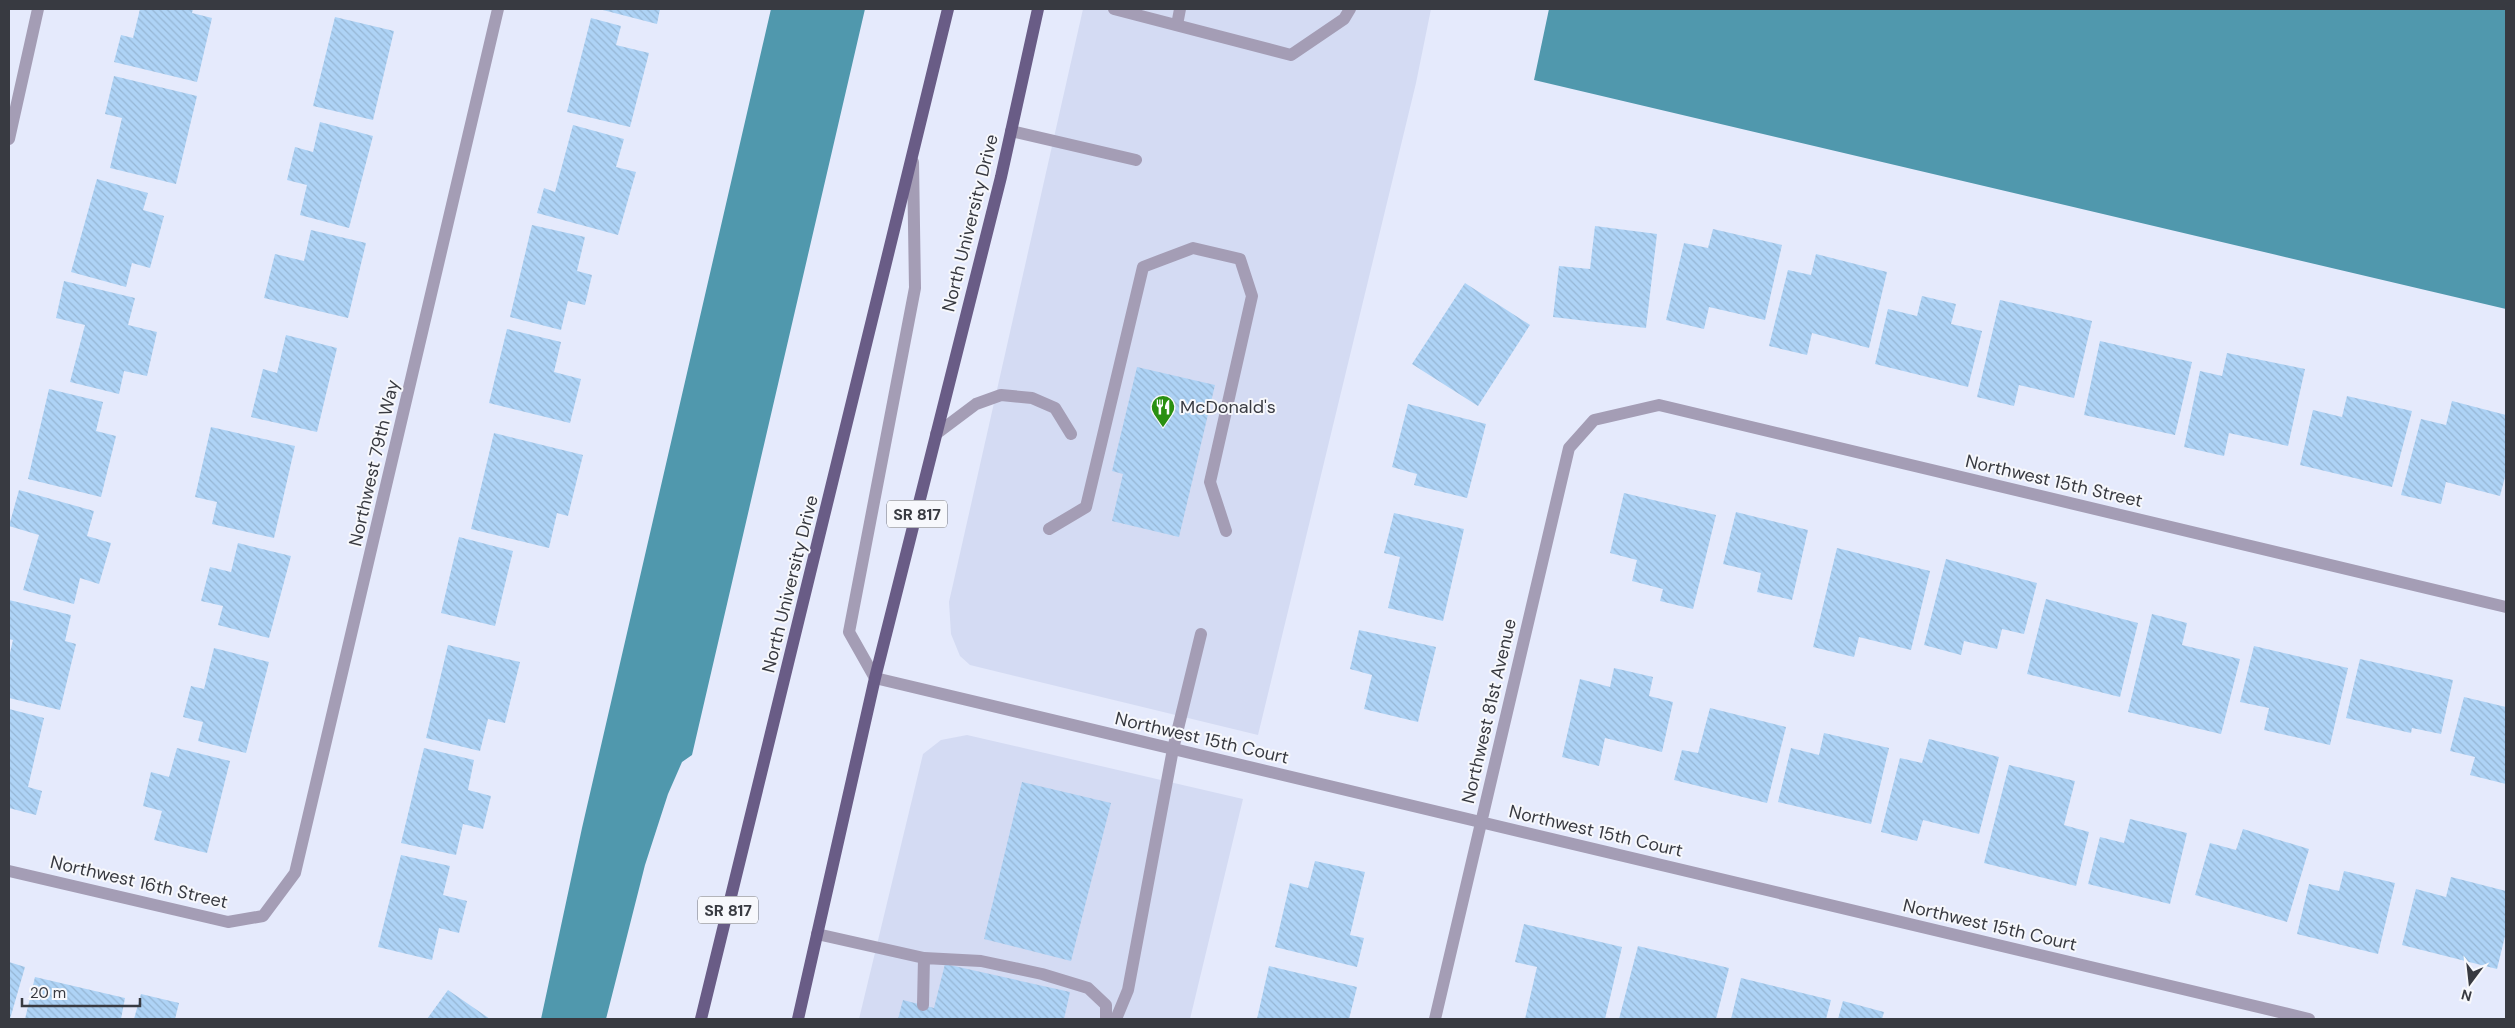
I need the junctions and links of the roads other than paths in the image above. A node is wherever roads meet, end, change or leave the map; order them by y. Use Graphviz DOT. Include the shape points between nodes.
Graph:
graph roads {
  1 [pos="38,9"];
  2 [pos="498,9"];
  3 [pos="948,9"];
  4 [pos="1038,9"];
  5 [pos="1114,9"];
  6 [pos="1180,9"];
  7 [pos="1350,9"];
  8 [pos="1177,25"];
  9 [pos="1011,131"];
  10 [pos="9,139"];
  11 [pos="913,157"];
  12 [pos="1136,160"];
  13 [pos="1594,420"];
  14 [pos="936,434"];
  15 [pos="1071,434"];
  16 [pos="1049,529"];
  17 [pos="1226,531"];
  18 [pos="2506,607"];
  19 [pos="1201,634"];
  20 [pos="875,678"];
  21 [pos="1173,749"];
  22 [pos="1480,822"];
  23 [pos="9,871"];
  24 [pos="263,916"];
  25 [pos="817,934"];
  26 [pos="924,958"];
  27 [pos="923,1005"];
  28 [pos="701,1019"];
  29 [pos="798,1019"];
  30 [pos="1106,1019"];
  31 [pos="1116,1019"];
  32 [pos="1435,1019"];
  33 [pos="2309,1019"];
  1 -- 10 [label="street"];
  2 -- 24 [label="street, Northwest 79th Way" via="295,873"];
  3 -- 11 [label="main road, North University Drive / SR 817"];
  4 -- 9 [label="main road, North University Drive / SR 817"];
  5 -- 8 [label="street"];
  6 -- 8 [label="street"];
  7 -- 8 [label="street" via="1344,19 1290,55"];
  9 -- 12 [label="street"];
  9 -- 14 [label="main road, North University Drive / SR 817"];
  11 -- 20 [label="street, North University Drive" via="914,288 849,632"];
  11 -- 28 [label="main road, North University Drive / SR 817"];
  13 -- 18 [label="street, Northwest 15th Street" via="1660,405"];
  13 -- 22 [label="street, Northwest 81st Avenue" via="1569,448"];
  14 -- 15 [label="street" via="976,404 1001,395 1032,398 1055,408"];
  14 -- 20 [label="main road, North University Drive / SR 817"];
  16 -- 17 [label="street" via="1086,507 1143,267 1193,248 1240,259 1252,296 1210,482"];
  19 -- 21 [label="street"];
  20 -- 21 [label="street, Northwest 15th Court"];
  20 -- 25 [label="main road, North University Drive / SR 817"];
  21 -- 22 [label="street, Northwest 15th Court"];
  21 -- 31 [label="street" via="1128,990"];
  22 -- 32 [label="street, Northwest 81st Avenue"];
  22 -- 33 [label="street, Northwest 15th Court"];
  23 -- 24 [label="street, Northwest 16th Street" via="228,922"];
  25 -- 26 [label="street"];
  25 -- 29 [label="main road, North University Drive / SR 817"];
  26 -- 27 [label="street"];
  26 -- 30 [label="street" via="981,960 1088,988 1106,1005"];
}
